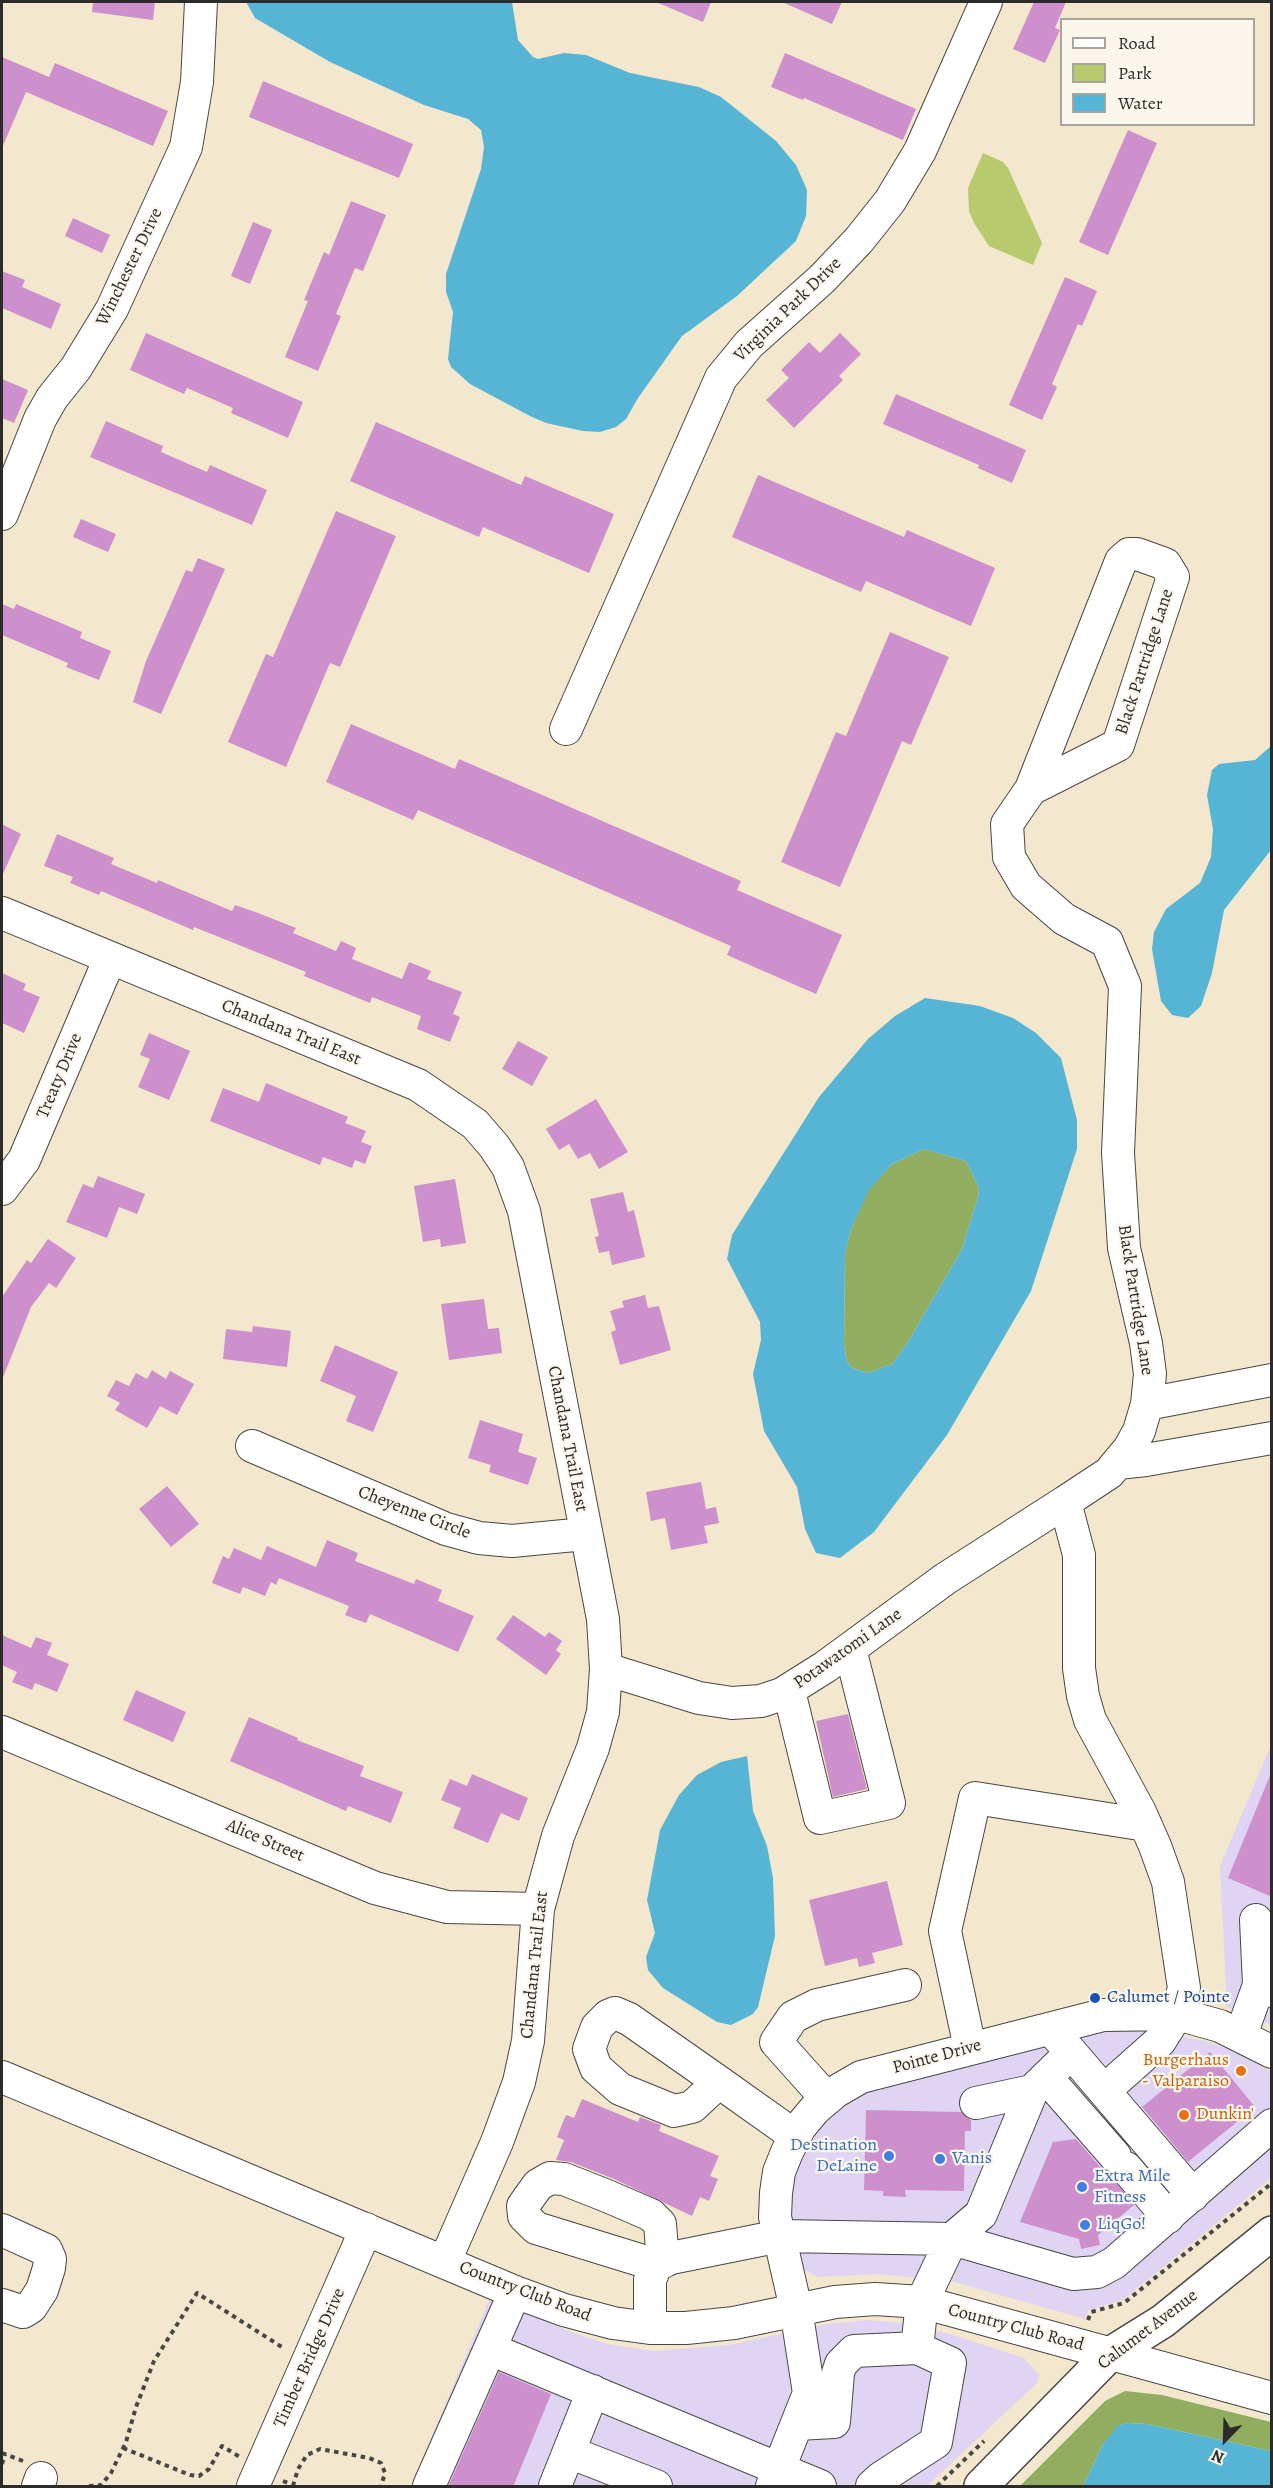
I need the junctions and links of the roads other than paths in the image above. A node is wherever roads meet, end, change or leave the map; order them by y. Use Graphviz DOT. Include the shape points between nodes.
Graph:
graph roads {
  1 [pos="201,2"];
  2 [pos="986,2"];
  3 [pos="2,514"];
  4 [pos="566,729"];
  5 [pos="1031,789"];
  6 [pos="2,913"];
  7 [pos="110,958"];
  8 [pos="2,1189"];
  9 [pos="1272,1380"];
  10 [pos="1147,1404"];
  11 [pos="1272,1438"];
  12 [pos="252,1446"];
  13 [pos="1118,1462"];
  14 [pos="1065,1502"];
  15 [pos="585,1534"];
  16 [pos="850,1649"];
  17 [pos="606,1669"];
  18 [pos="789,1691"];
  19 [pos="2,1732"];
  20 [pos="1146,1825"];
  21 [pos="538,1909"];
  22 [pos="1256,1920"];
  23 [pos="905,1985"];
  24 [pos="1265,1988"];
  25 [pos="1177,2014"];
  26 [pos="1051,2028"];
  27 [pos="1241,2035"];
  28 [pos="970,2048"];
  29 [pos="1272,2052"];
  30 [pos="1071,2053"];
  31 [pos="2,2077"];
  32 [pos="1115,2080"];
  33 [pos="719,2082"];
  34 [pos="1039,2084"];
  35 [pos="827,2099"];
  36 [pos="976,2103"];
  37 [pos="1272,2125"];
  38 [pos="795,2136"];
  39 [pos="1193,2195"];
  40 [pos="1168,2217"];
  41 [pos="366,2229"];
  42 [pos="2,2230"];
  43 [pos="1272,2233"];
  44 [pos="780,2236"];
  45 [pos="952,2239"];
  46 [pos="445,2261"];
  47 [pos="515,2292"];
  48 [pos="922,2302"];
  49 [pos="2,2306"];
  50 [pos="796,2309"];
  51 [pos="650,2328"];
  52 [pos="917,2348"];
  53 [pos="490,2349"];
  54 [pos="1110,2354"];
  55 [pos="593,2391"];
  56 [pos="1272,2398"];
  57 [pos="797,2424"];
  58 [pos="569,2452"];
  59 [pos="776,2477"];
  60 [pos="257,2478"];
  61 [pos="429,2487"];
  62 [pos="555,2487"];
  63 [pos="656,2487"];
  64 [pos="820,2487"];
  65 [pos="872,2487"];
  66 [pos="981,2487"];
  1 -- 3 [label="street, Winchester Drive" via="197,82 186,147 112,309 40,419"];
  2 -- 4 [label="street, Virginia Park Drive" via="920,151 890,201 830,271 749,344 721,378"];
  5 -- 5 [label="street, Black Partridge Lane" via="1118,745 1173,577 1165,564 1137,554 1129,554 1121,561"];
  5 -- 10 [label="street, Black Partridge Lane" via="1007,824 1009,857 1026,886 1064,919 1107,942 1125,986 1119,1165 1124,1248 1150,1374"];
  6 -- 7 [label="street, Chandana Trail East"];
  7 -- 8 [label="street, Treaty Drive" via="24,1160"];
  7 -- 15 [label="street, Chandana Trail East" via="418,1085 475,1124 494,1146 508,1167 524,1211"];
  9 -- 10 [label="street"];
  10 -- 13 [label="street, Black Partridge Lane" via="1139,1431"];
  11 -- 13 [label="street"];
  12 -- 15 [label="street, Cheyenne Circle" via="446,1529 480,1538 512,1541"];
  13 -- 14 [label="street, Black Partridge Lane" via="1109,1473"];
  14 -- 16 [label="street, Potawatomi Lane" via="945,1579"];
  14 -- 20 [label="street" via="1079,1555 1079,1668 1083,1696 1090,1720"];
  15 -- 17 [label="street, Chandana Trail East" via="603,1620"];
  16 -- 18 [label="street, Potawatomi Lane"];
  16 -- 18 [label="street" via="889,1803 820,1818"];
  17 -- 18 [label="street, Potawatomi Lane" via="699,1698 732,1703 761,1701"];
  17 -- 21 [label="street, Chandana Trail East" via="603,1712 593,1748 555,1845"];
  19 -- 21 [label="street, Alice Street" via="375,1888 447,1907"];
  20 -- 25 [label="street" via="1168,1882 1178,1941 1184,1988"];
  20 -- 28 [label="street" via="975,1798 945,1931"];
  21 -- 46 [label="street, Chandana Trail East" via="528,2041 519,2082"];
  22 -- 24 [label="street"];
  23 -- 35 [label="street" via="817,2005 793,2017 776,2042"];
  24 -- 27 [label="street"];
  25 -- 26 [label="street, Pointe Drive" via="1103,2015"];
  25 -- 27 [label="street, Pointe Drive"];
  25 -- 32 [label="street" via="1160,2041"];
  26 -- 28 [label="street, Pointe Drive"];
  26 -- 30 [label="street"];
  27 -- 29 [label="street, Pointe Drive"];
  28 -- 35 [label="street, Pointe Drive" via="861,2077"];
  30 -- 34 [label="street"];
  30 -- 39 [label="street"];
  31 -- 41 [label="street, Country Club Road"];
  33 -- 38 [label="street"];
  34 -- 36 [label="street"];
  34 -- 40 [label="street" via="1121,2162"];
  34 -- 45 [label="street" via="981,2214"];
  35 -- 38 [label="street, Pointe Drive"];
  37 -- 39 [label="street"];
  38 -- 44 [label="street, Pointe Drive" via="779,2172 776,2217"];
  39 -- 40 [label="street"];
  40 -- 45 [label="street" via="1114,2264 1097,2272 1073,2274"];
  41 -- 46 [label="street, Country Club Road"];
  41 -- 60 [label="street, Timber Bridge Drive"];
  42 -- 49 [label="street" via="46,2250 50,2259 42,2290 31,2307 23,2312"];
  43 -- 54 [label="main road, Calumet Avenue" via="1163,2321"];
  44 -- 45 [label="street"];
  44 -- 50 [label="street, Pointe Drive"];
  44 -- 51 [label="street" via="671,2258 659,2264 650,2280"];
  45 -- 48 [label="street"];
  46 -- 47 [label="street, Country Club Road"];
  47 -- 51 [label="street, Country Club Road" via="564,2310"];
  47 -- 53 [label="street"];
  48 -- 50 [label="street, Country Club Road" via="876,2299"];
  48 -- 52 [label="street"];
  48 -- 54 [label="street, Country Club Road"];
  50 -- 51 [label="street, Country Club Road" via="734,2323"];
  50 -- 57 [label="street, Pointe Drive" via="809,2393"];
  52 -- 57 [label="street" via="854,2351 837,2373 834,2422"];
  52 -- 65 [label="street" via="950,2363 936,2442"];
  53 -- 55 [label="street"];
  53 -- 61 [label="street"];
  54 -- 56 [label="street, Country Club Road"];
  54 -- 66 [label="main road, Calumet Avenue"];
  55 -- 58 [label="street"];
  55 -- 59 [label="street"];
  57 -- 59 [label="street, Pointe Drive"];
  58 -- 62 [label="street"];
  58 -- 63 [label="street"];
  59 -- 64 [label="street"];
}
